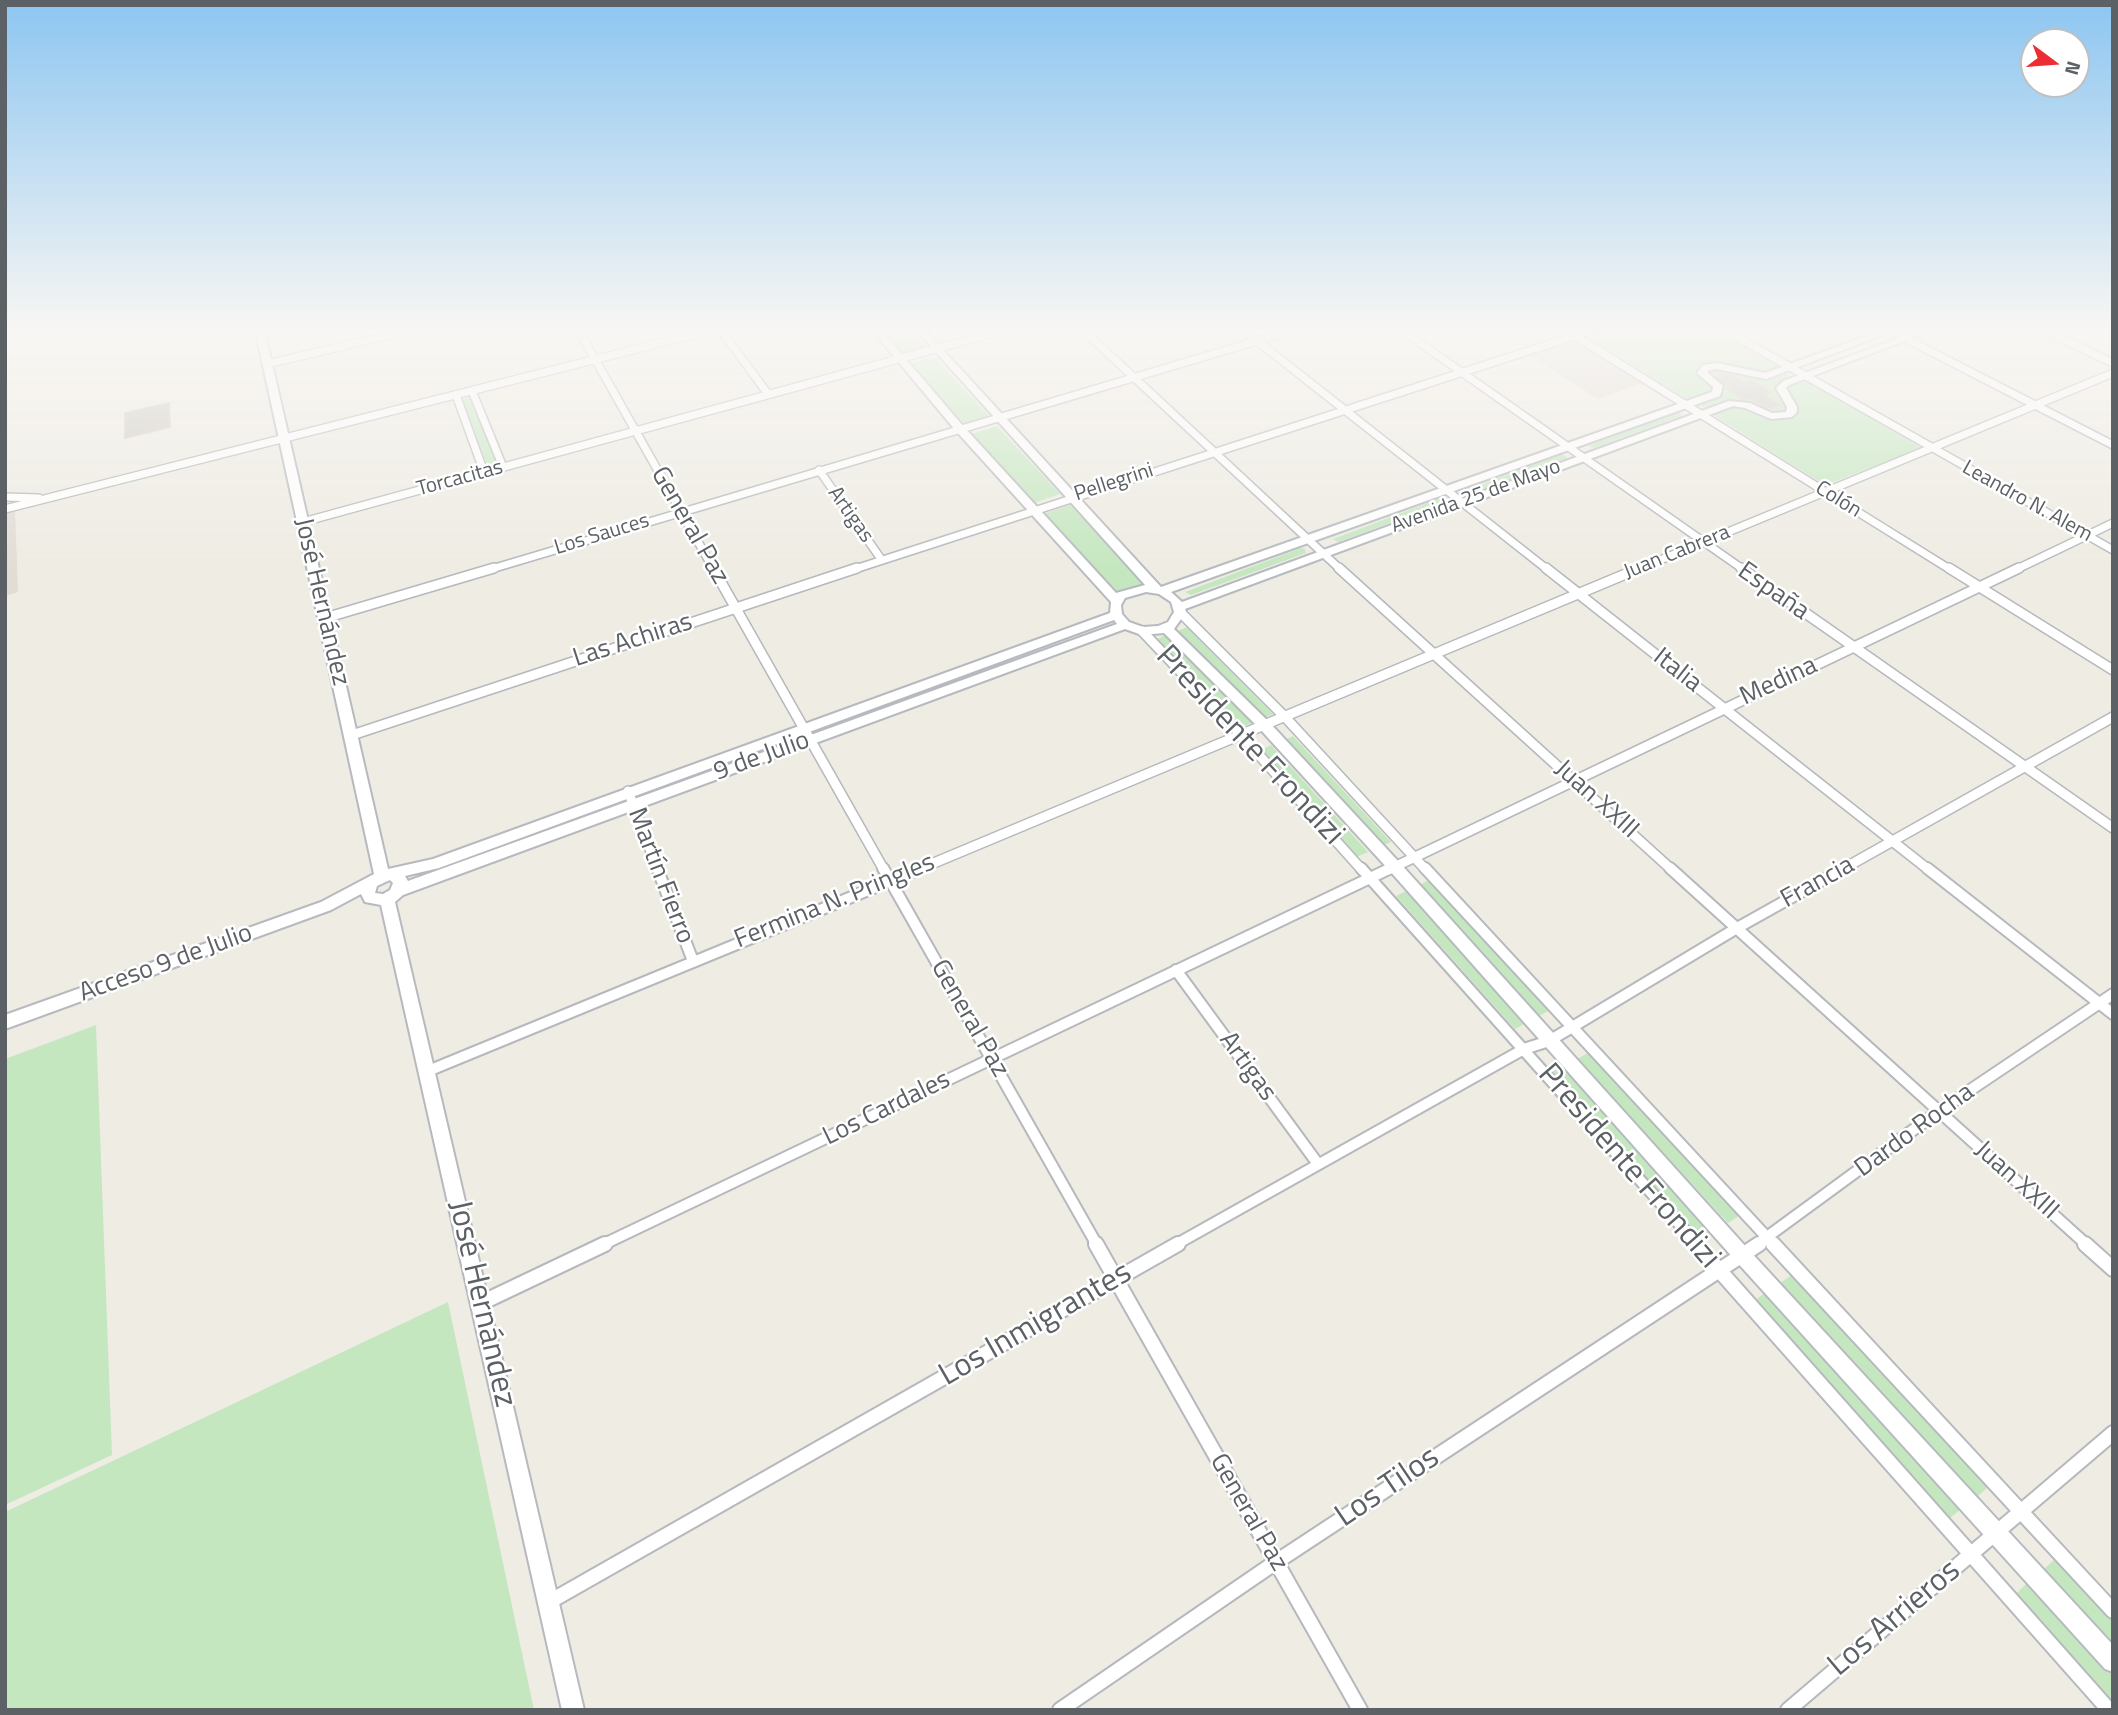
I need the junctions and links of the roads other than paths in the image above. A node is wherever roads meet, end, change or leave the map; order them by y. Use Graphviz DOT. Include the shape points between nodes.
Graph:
graph roads {
  1 [pos="277,409"];
  2 [pos="400,409"];
  3 [pos="461,409"];
  4 [pos="479,409"];
  5 [pos="623,409"];
  6 [pos="714,409"];
  7 [pos="943,409"];
  8 [pos="990,409"];
  9 [pos="1028,409"];
  10 [pos="1168,409"];
  11 [pos="1343,409"];
  12 [pos="1518,409"];
  13 [pos="1674,409"];
  14 [pos="1692,409"];
  15 [pos="1717,409"];
  16 [pos="1753,409"];
  17 [pos="1791,409"];
  18 [pos="1862,409"];
  19 [pos="2025,409"];
  20 [pos="2043,409"];
  21 [pos="1700,414"];
  22 [pos="998,418"];
  23 [pos="960,429"];
  24 [pos="635,431"];
  25 [pos="284,438"];
  26 [pos="2113,445"];
  27 [pos="1570,446"];
  28 [pos="1930,447"];
  29 [pos="1213,451"];
  30 [pos="1586,457"];
  31 [pos="503,467"];
  32 [pos="819,471"];
  33 [pos="484,472"];
  34 [pos="1447,490"];
  35 [pos="1825,491"];
  36 [pos="5,497"];
  37 [pos="1071,497"];
  38 [pos="46,499"];
  39 [pos="1462,502"];
  40 [pos="5,509"];
  41 [pos="1034,510"];
  42 [pos="681,511"];
  43 [pos="303,522"];
  44 [pos="2113,523"];
  45 [pos="2086,535"];
  46 [pos="1309,540"];
  47 [pos="1702,542"];
  48 [pos="2113,550"];
  49 [pos="1324,553"];
  50 [pos="881,559"];
  51 [pos="1979,587"];
  52 [pos="1159,590"];
  53 [pos="1578,593"];
  54 [pos="1116,601"];
  55 [pos="735,607"];
  56 [pos="1180,609"];
  57 [pos="325,618"];
  58 [pos="1120,620"];
  59 [pos="1166,628"];
  60 [pos="1142,631"];
  61 [pos="1852,647"];
  62 [pos="1434,653"];
  63 [pos="2113,670"];
  64 [pos="1724,708"];
  65 [pos="1285,717"];
  66 [pos="2113,717"];
  67 [pos="1265,725"];
  68 [pos="807,734"];
  69 [pos="352,735"];
  70 [pos="1242,736"];
  71 [pos="2025,767"];
  72 [pos="1574,780"];
  73 [pos="631,798"];
  74 [pos="2113,828"];
  75 [pos="1893,841"];
  76 [pos="1413,856"];
  77 [pos="1394,866"];
  78 [pos="1370,877"];
  79 [pos="382,878"];
  80 [pos="889,879"];
  81 [pos="387,896"];
  82 [pos="326,906"];
  83 [pos="1737,928"];
  84 [pos="693,961"];
  85 [pos="1176,970"];
  86 [pos="2113,994"];
  87 [pos="2100,1003"];
  88 [pos="2113,1014"];
  89 [pos="5,1022"];
  90 [pos="1572,1027"];
  91 [pos="1549,1041"];
  92 [pos="1524,1049"];
  93 [pos="991,1059"];
  94 [pos="428,1071"];
  95 [pos="1939,1111"];
  96 [pos="1318,1164"];
  97 [pos="1768,1238"];
  98 [pos="1741,1254"];
  99 [pos="1718,1269"];
  100 [pos="2113,1269"];
  101 [pos="1116,1279"];
  102 [pos="481,1303"];
  103 [pos="2113,1433"];
  104 [pos="2021,1513"];
  105 [pos="1996,1534"];
  106 [pos="1970,1555"];
  107 [pos="1276,1562"];
  108 [pos="549,1602"];
  109 [pos="2113,1611"];
  110 [pos="2113,1661"];
  111 [pos="573,1710"];
  112 [pos="1060,1710"];
  113 [pos="1360,1710"];
  114 [pos="1788,1710"];
  115 [pos="2109,1710"];
  1 -- 25 [label="main road, José Hernández"];
  2 -- 25 [label="street"];
  3 -- 33 [label="street"];
  4 -- 31 [label="street"];
  5 -- 24 [label="street, General Paz"];
  6 -- 24 [label="street, Torcacitas"];
  7 -- 23 [label="main road"];
  8 -- 22 [label="main road"];
  9 -- 22 [label="street, Los Sauces"];
  10 -- 29 [label="street, Juan XXIII"];
  11 -- 29 [label="street, Pellegrini"];
  11 -- 34 [label="street, Italia"];
  12 -- 27 [label="street, España"];
  13 -- 27 [label="main road, Avenida 25 de Mayo"];
  14 -- 21 [label="street, Colón"];
  15 -- 21 [label="main road, Avenida 25 de Mayo"];
  16 -- 17 [label="main road, Avenida 25 de Mayo" via="1771,416 1789,415"];
  18 -- 28 [label="street, Leandro N. Alem"];
  19 -- 28 [label="street, Juan Cabrera"];
  20 -- 26 [label="street"];
  21 -- 30 [label="main road, Avenida 25 de Mayo"];
  21 -- 35 [label="street, Colón"];
  22 -- 23 [label="street, Los Sauces"];
  22 -- 37 [label="main road"];
  23 -- 32 [label="street, Los Sauces"];
  23 -- 41 [label="main road"];
  24 -- 31 [label="street, Torcacitas"];
  24 -- 42 [label="street, General Paz"];
  25 -- 38 [label="street"];
  25 -- 43 [label="main road, José Hernández"];
  27 -- 30 [label="street, España"];
  27 -- 34 [label="main road, Avenida 25 de Mayo"];
  28 -- 35 [label="street, Juan Cabrera"];
  28 -- 45 [label="street, Leandro N. Alem"];
  29 -- 37 [label="street, Pellegrini"];
  29 -- 46 [label="street, Juan XXIII"];
  30 -- 39 [label="main road, Avenida 25 de Mayo"];
  30 -- 47 [label="street, España"];
  31 -- 33 [label="street, Torcacitas"];
  32 -- 42 [label="street, Los Sauces"];
  32 -- 50 [label="street, Artigas"];
  33 -- 43 [label="street, Torcacitas"];
  34 -- 39 [label="street, Italia"];
  34 -- 46 [label="main road, Avenida 25 de Mayo"];
  35 -- 47 [label="street, Juan Cabrera"];
  35 -- 51 [label="street, Colón"];
  36 -- 38 [label="street"];
  37 -- 41 [label="street, Pellegrini"];
  37 -- 52 [label="main road"];
  38 -- 40 [label="street"];
  39 -- 49 [label="main road, Avenida 25 de Mayo"];
  39 -- 53 [label="street, Italia"];
  41 -- 50 [label="street, Las Achiras"];
  41 -- 54 [label="main road"];
  42 -- 55 [label="street, General Paz"];
  42 -- 57 [label="street, Los Sauces"];
  43 -- 57 [label="main road, José Hernández"];
  44 -- 45 [label="street, Medina"];
  45 -- 48 [label="street, Leandro N. Alem"];
  45 -- 51 [label="street, Medina"];
  46 -- 49 [label="street, Juan XXIII"];
  46 -- 52 [label="main road, Avenida 25 de Mayo"];
  47 -- 53 [label="street, Juan Cabrera"];
  47 -- 61 [label="street, España"];
  49 -- 56 [label="main road, Avenida 25 de Mayo"];
  49 -- 62 [label="street, Juan XXIII"];
  50 -- 55 [label="street, Las Achiras"];
  51 -- 61 [label="street, Medina"];
  51 -- 63 [label="street, Colón"];
  52 -- 54 [label="main road" via="1137,589"];
  52 -- 56 [label="main road" via="1176,600"];
  53 -- 62 [label="street, Juan Cabrera"];
  53 -- 64 [label="street, Italia"];
  54 -- 58 [label="main road"];
  55 -- 68 [label="street, General Paz"];
  55 -- 69 [label="street, Las Achiras"];
  56 -- 59 [label="main road" via="1176,621"];
  56 -- 65 [label="street, Presidente Frondizi"];
  57 -- 69 [label="main road, José Hernández"];
  58 -- 60 [label="main road"];
  58 -- 68 [label="main road, 9 de Julio"];
  59 -- 60 [label="main road"];
  59 -- 67 [label="main road, Presidente Frondizi"];
  60 -- 70 [label="street, Presidente Frondizi"];
  61 -- 64 [label="street, Medina"];
  61 -- 71 [label="street, España"];
  62 -- 65 [label="street, Juan Cabrera"];
  62 -- 72 [label="street, Juan XXIII"];
  64 -- 72 [label="street, Medina"];
  64 -- 75 [label="street, Italia"];
  65 -- 67 [label="street, Juan Cabrera"];
  65 -- 76 [label="street, Presidente Frondizi"];
  66 -- 71 [label="street, Francia"];
  67 -- 70 [label="street, Juan Cabrera"];
  67 -- 77 [label="main road, Presidente Frondizi"];
  68 -- 73 [label="main road, 9 de Julio"];
  68 -- 80 [label="street, General Paz"];
  69 -- 79 [label="main road, José Hernández"];
  70 -- 78 [label="street, Presidente Frondizi"];
  70 -- 80 [label="street, Fermina N. Pringles"];
  71 -- 74 [label="street, España"];
  71 -- 75 [label="street, Francia"];
  72 -- 76 [label="street, Medina"];
  72 -- 83 [label="street, Juan XXIII"];
  73 -- 79 [label="main road, 9 de Julio"];
  73 -- 81 [label="main road, 9 de Julio"];
  73 -- 84 [label="street, Martín Fierro"];
  75 -- 83 [label="street, Francia"];
  75 -- 87 [label="street, Italia"];
  76 -- 77 [label="street, Medina"];
  76 -- 90 [label="street, Presidente Frondizi"];
  77 -- 78 [label="street, Medina"];
  77 -- 91 [label="main road, Presidente Frondizi"];
  78 -- 85 [label="street, Los Cardales"];
  78 -- 92 [label="street, Presidente Frondizi"];
  79 -- 81 [label="main road" via="401,881"];
  79 -- 81 [label="main road" via="368,895"];
  79 -- 82 [label="main road, Acceso 9 de Julio"];
  80 -- 84 [label="street, Fermina N. Pringles"];
  80 -- 93 [label="street, General Paz"];
  81 -- 82 [label="main road, Acceso 9 de Julio"];
  81 -- 94 [label="main road, José Hernández"];
  82 -- 89 [label="main road, Acceso 9 de Julio"];
  83 -- 90 [label="street, Francia"];
  83 -- 95 [label="street, Juan XXIII"];
  84 -- 94 [label="street, Fermina N. Pringles"];
  85 -- 93 [label="street, Los Cardales"];
  85 -- 96 [label="street, Artigas"];
  86 -- 87 [label="street, Dardo Rocha"];
  87 -- 88 [label="street, Italia"];
  87 -- 95 [label="street, Dardo Rocha"];
  90 -- 91 [label="street, Francia"];
  90 -- 97 [label="street, Presidente Frondizi"];
  91 -- 92 [label="street, Francia"];
  91 -- 98 [label="main road, Presidente Frondizi"];
  92 -- 96 [label="street, Los Inmigrantes"];
  92 -- 99 [label="street, Presidente Frondizi"];
  93 -- 101 [label="street, General Paz"];
  93 -- 102 [label="street, Los Cardales"];
  94 -- 102 [label="main road, José Hernández"];
  95 -- 97 [label="street, Dardo Rocha"];
  95 -- 100 [label="street, Juan XXIII"];
  96 -- 101 [label="street, Los Inmigrantes"];
  97 -- 98 [label="street, Dardo Rocha"];
  97 -- 104 [label="street, Presidente Frondizi"];
  98 -- 99 [label="street, Dardo Rocha"];
  98 -- 105 [label="main road, Presidente Frondizi"];
  99 -- 106 [label="street, Presidente Frondizi"];
  99 -- 107 [label="street, Los Tilos"];
  101 -- 107 [label="street, General Paz"];
  101 -- 108 [label="street, Los Inmigrantes"];
  102 -- 108 [label="main road, José Hernández"];
  103 -- 104 [label="street, Los Arrieros"];
  104 -- 105 [label="street, Los Arrieros"];
  104 -- 109 [label="street, Presidente Frondizi"];
  105 -- 106 [label="street, Los Arrieros"];
  105 -- 110 [label="main road, Presidente Frondizi"];
  106 -- 114 [label="street, Los Arrieros"];
  106 -- 115 [label="street, Presidente Frondizi"];
  107 -- 112 [label="street, Los Tilos"];
  107 -- 113 [label="street, General Paz"];
  108 -- 111 [label="main road, José Hernández"];
}
